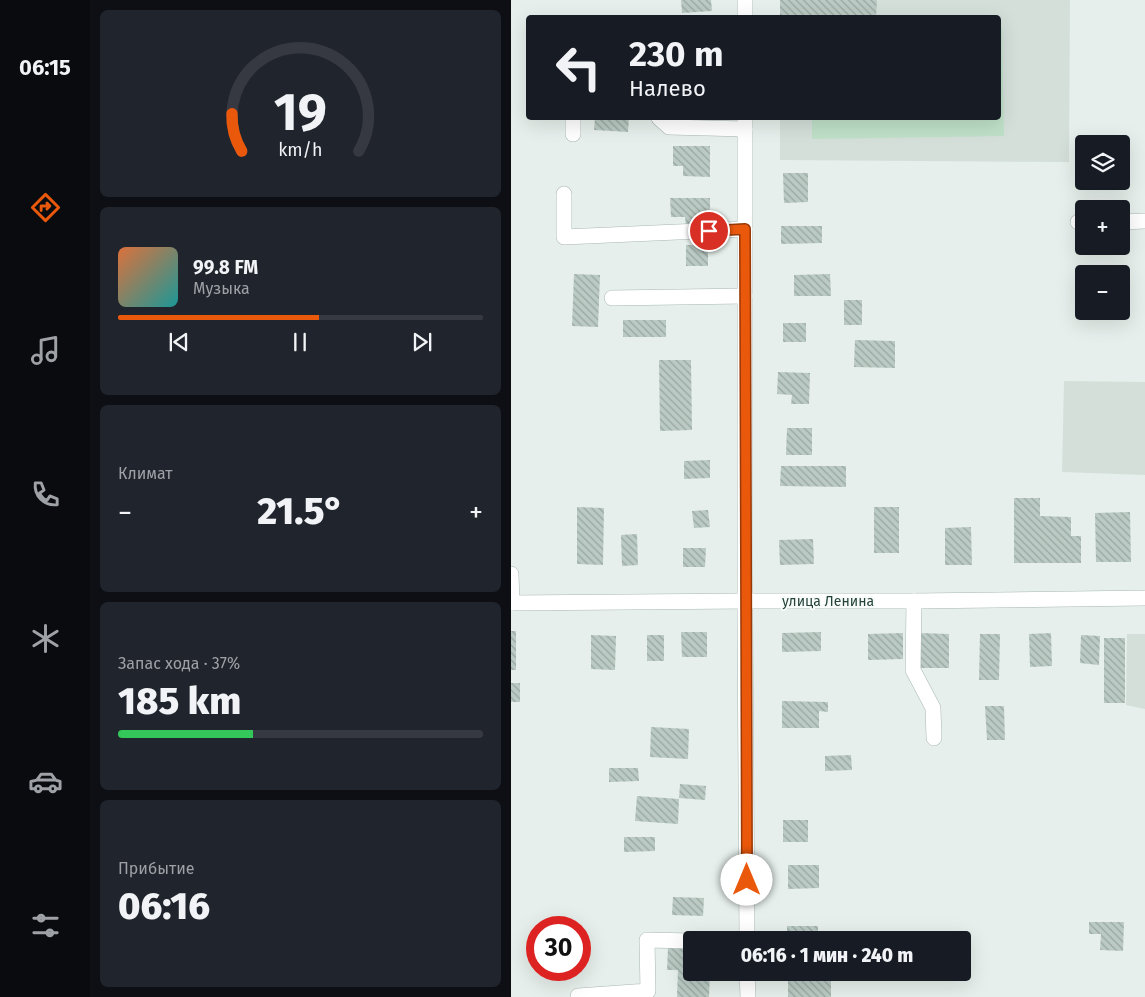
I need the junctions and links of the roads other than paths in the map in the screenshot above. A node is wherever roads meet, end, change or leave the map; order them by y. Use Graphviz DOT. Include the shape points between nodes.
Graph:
graph roads {
  1 [pos="745,0"];
  2 [pos="745,15"];
  3 [pos="573,120"];
  4 [pos="661,120"];
  5 [pos="745,123"];
  6 [pos="573,134"];
  7 [pos="564,194"];
  8 [pos="1145,221"];
  9 [pos="1130,222"];
  10 [pos="745,229"];
  11 [pos="745,296"];
  12 [pos="612,298"];
  13 [pos="511,574"];
  14 [pos="1145,598"];
  15 [pos="746,601"];
  16 [pos="914,601"];
  17 [pos="512,603"];
  18 [pos="934,738"];
  19 [pos="747,931"];
  20 [pos="683,941"];
  21 [pos="747,981"];
  22 [pos="578,996"];
  23 [pos="748,997"];
  1 -- 2 [label="street"];
  3 -- 6 [label="street"];
  4 -- 5 [label="street" via="669,127"];
  5 -- 10 [label="street"];
  7 -- 10 [label="street" via="564,237"];
  8 -- 9 [label="street"];
  10 -- 11 [label="street"];
  11 -- 12 [label="street"];
  11 -- 15 [label="street"];
  13 -- 17 [label="street"];
  14 -- 16 [label="street, улица Ленина"];
  15 -- 16 [label="street, улица Ленина"];
  15 -- 17 [label="street, улица Ленина"];
  15 -- 19 [label="street"];
  16 -- 18 [label="street" via="913,670 933,708"];
  20 -- 22 [label="street" via="647,940 648,991"];
  21 -- 23 [label="street"];
}
